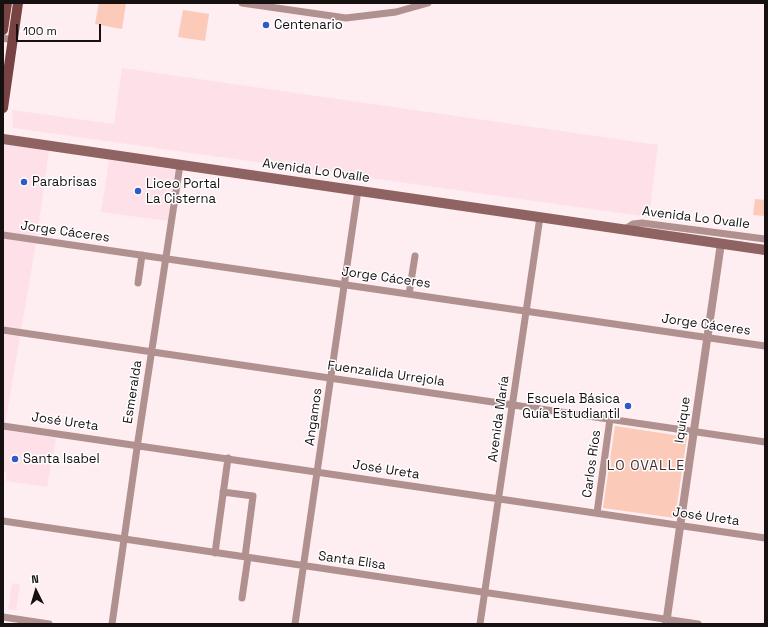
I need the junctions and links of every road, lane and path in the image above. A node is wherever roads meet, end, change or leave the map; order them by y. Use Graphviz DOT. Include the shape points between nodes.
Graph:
graph roads {
  1 [pos="7,3"];
  2 [pos="18,3"];
  3 [pos="242,3"];
  4 [pos="428,3"];
  5 [pos="261,4"];
  6 [pos="3,30"];
  7 [pos="8,39"];
  8 [pos="3,108"];
  9 [pos="3,139"];
  10 [pos="180,165"];
  11 [pos="358,190"];
  12 [pos="540,217"];
  13 [pos="625,229"];
  14 [pos="3,235"];
  15 [pos="765,239"];
  16 [pos="721,243"];
  17 [pos="765,250"];
  18 [pos="142,255"];
  19 [pos="415,256"];
  20 [pos="166,258"];
  21 [pos="138,282"];
  22 [pos="345,284"];
  23 [pos="409,294"];
  24 [pos="526,311"];
  25 [pos="3,330"];
  26 [pos="707,337"];
  27 [pos="765,346"];
  28 [pos="151,352"];
  29 [pos="332,378"];
  30 [pos="513,405"];
  31 [pos="610,419"];
  32 [pos="3,426"];
  33 [pos="694,431"];
  34 [pos="765,442"];
  35 [pos="137,445"];
  36 [pos="228,458"];
  37 [pos="318,471"];
  38 [pos="223,492"];
  39 [pos="499,499"];
  40 [pos="597,513"];
  41 [pos="3,522"];
  42 [pos="680,525"];
  43 [pos="765,538"];
  44 [pos="124,539"];
  45 [pos="215,553"];
  46 [pos="246,557"];
  47 [pos="304,566"];
  48 [pos="485,592"];
  49 [pos="242,598"];
  50 [pos="3,617"];
  51 [pos="666,622"];
  52 [pos="49,624"];
  53 [pos="112,624"];
  54 [pos="295,624"];
  55 [pos="480,624"];
  56 [pos="698,624"];
  1 -- 6 [label="main road"];
  2 -- 7 [label="main road"];
  3 -- 5 [label="street"];
  4 -- 5 [label="street" via="396,12 346,18"];
  7 -- 8 [label="main road"];
  9 -- 10 [label="main road, Avenida Lo Ovalle"];
  10 -- 11 [label="main road, Avenida Lo Ovalle"];
  10 -- 20 [label="street, Esmeralda"];
  11 -- 12 [label="main road, Avenida Lo Ovalle"];
  11 -- 22 [label="street, Angamos"];
  12 -- 13 [label="main road, Avenida Lo Ovalle"];
  12 -- 24 [label="street, Avenida María"];
  13 -- 15 [label="street, Avenida Lo Ovalle" via="632,224 642,223"];
  13 -- 16 [label="main road, Avenida Lo Ovalle"];
  14 -- 18 [label="street, Jorge Cáceres"];
  16 -- 17 [label="main road, Avenida Lo Ovalle"];
  16 -- 26 [label="street, Iquique"];
  18 -- 20 [label="street, Jorge Cáceres"];
  18 -- 21 [label="street"];
  19 -- 23 [label="street"];
  20 -- 22 [label="street, Jorge Cáceres"];
  20 -- 28 [label="street, Esmeralda"];
  22 -- 23 [label="street, Jorge Cáceres"];
  22 -- 29 [label="street, Angamos"];
  23 -- 24 [label="street, Jorge Cáceres"];
  24 -- 26 [label="street, Jorge Cáceres"];
  24 -- 30 [label="street, Avenida María"];
  25 -- 28 [label="street, Fuenzalida Urrejola"];
  26 -- 27 [label="street, Jorge Cáceres"];
  26 -- 33 [label="street, Iquique"];
  28 -- 29 [label="street, Fuenzalida Urrejola"];
  28 -- 35 [label="street, Esmeralda"];
  29 -- 30 [label="street, Fuenzalida Urrejola"];
  29 -- 37 [label="street, Angamos"];
  30 -- 31 [label="street, Fuenzalida Urrejola"];
  30 -- 39 [label="street, Avenida María"];
  31 -- 33 [label="street, Fuenzalida Urrejola"];
  31 -- 40 [label="street, Carlos Ríos"];
  32 -- 35 [label="street, José Ureta"];
  33 -- 34 [label="street, Fuenzalida Urrejola"];
  33 -- 42 [label="street, Iquique"];
  35 -- 36 [label="street, José Ureta"];
  35 -- 44 [label="street, Esmeralda"];
  36 -- 37 [label="street, José Ureta"];
  36 -- 38 [label="street"];
  37 -- 39 [label="street, José Ureta"];
  37 -- 47 [label="street, Angamos"];
  38 -- 45 [label="street"];
  38 -- 46 [label="street" via="253,496"];
  39 -- 40 [label="street, José Ureta"];
  39 -- 48 [label="street, Avenida María"];
  40 -- 42 [label="street, José Ureta"];
  41 -- 44 [label="street, Santa Elisa"];
  42 -- 43 [label="street, José Ureta"];
  42 -- 51 [label="street, Iquique"];
  44 -- 45 [label="street, Santa Elisa"];
  44 -- 53 [label="street, Esmeralda"];
  45 -- 46 [label="street, Santa Elisa"];
  46 -- 47 [label="street, Santa Elisa"];
  46 -- 49 [label="street"];
  47 -- 48 [label="street, Santa Elisa"];
  47 -- 54 [label="street, Angamos"];
  48 -- 51 [label="street, Santa Elisa"];
  48 -- 55 [label="street, Avenida María"];
  50 -- 52 [label="street"];
  51 -- 56 [label="street, Santa Elisa"];
}
